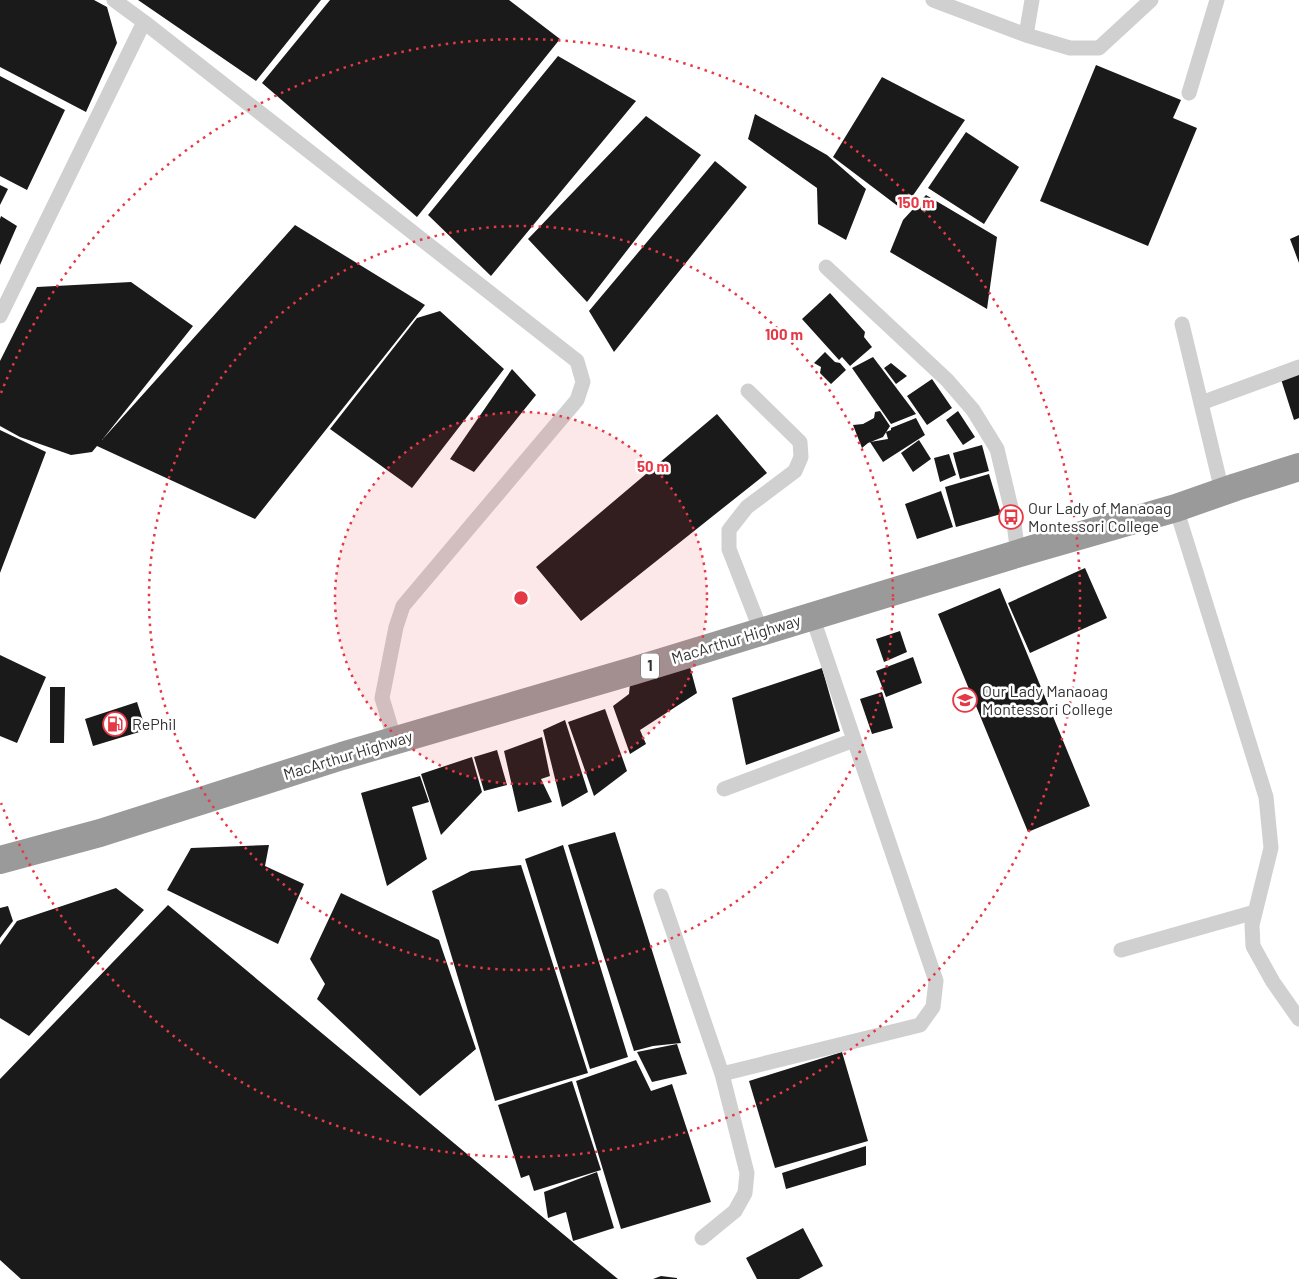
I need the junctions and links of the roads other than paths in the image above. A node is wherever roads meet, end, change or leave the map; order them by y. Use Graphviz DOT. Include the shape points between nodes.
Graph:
graph roads {
  1 [pos="114,0"];
  2 [pos="933,0"];
  3 [pos="1032,0"];
  4 [pos="1151,0"];
  5 [pos="1217,0"];
  6 [pos="144,22"];
  7 [pos="1026,36"];
  8 [pos="1189,93"];
  9 [pos="826,267"];
  10 [pos="0,316"];
  11 [pos="1182,324"];
  12 [pos="1299,367"];
  13 [pos="748,391"];
  14 [pos="1201,404"];
  15 [pos="1299,467"];
  16 [pos="1222,491"];
  17 [pos="1176,508"];
  18 [pos="1018,554"];
  19 [pos="812,616"];
  20 [pos="761,631"];
  21 [pos="854,740"];
  22 [pos="395,741"];
  23 [pos="724,789"];
  24 [pos="0,860"];
  25 [pos="661,896"];
  26 [pos="1255,912"];
  27 [pos="1121,950"];
  28 [pos="1299,1019"];
  29 [pos="722,1074"];
  30 [pos="702,1238"];
  1 -- 6 [label="lane"];
  2 -- 7 [label="lane"];
  3 -- 7 [label="lane"];
  4 -- 7 [label="lane" via="1099,48 1070,48"];
  5 -- 8 [label="lane"];
  6 -- 10 [label="lane"];
  6 -- 22 [label="lane" via="577,361 583,382 577,400 403,606 382,698"];
  9 -- 18 [label="lane" via="948,380 973,410 997,449 1013,516"];
  11 -- 14 [label="lane"];
  12 -- 14 [label="lane"];
  13 -- 20 [label="lane" via="800,442 801,458 795,472 747,508 729,530 728,549"];
  14 -- 16 [label="lane"];
  15 -- 16 [label="highway, MacArthur Highway / 1"];
  16 -- 17 [label="highway, MacArthur Highway / 1"];
  17 -- 18 [label="highway, MacArthur Highway / 1"];
  17 -- 26 [label="lane" via="1266,797 1271,848"];
  18 -- 19 [label="highway, MacArthur Highway / 1"];
  19 -- 20 [label="highway, MacArthur Highway / 1"];
  19 -- 21 [label="lane"];
  20 -- 22 [label="highway, MacArthur Highway / 1"];
  21 -- 23 [label="lane"];
  21 -- 29 [label="lane" via="936,981 933,1007 920,1025"];
  22 -- 24 [label="highway, MacArthur Highway / 1" via="100,833"];
  25 -- 29 [label="lane"];
  26 -- 27 [label="lane"];
  26 -- 28 [label="lane" via="1253,946"];
  29 -- 30 [label="lane" via="747,1173 745,1193 735,1211"];
}
